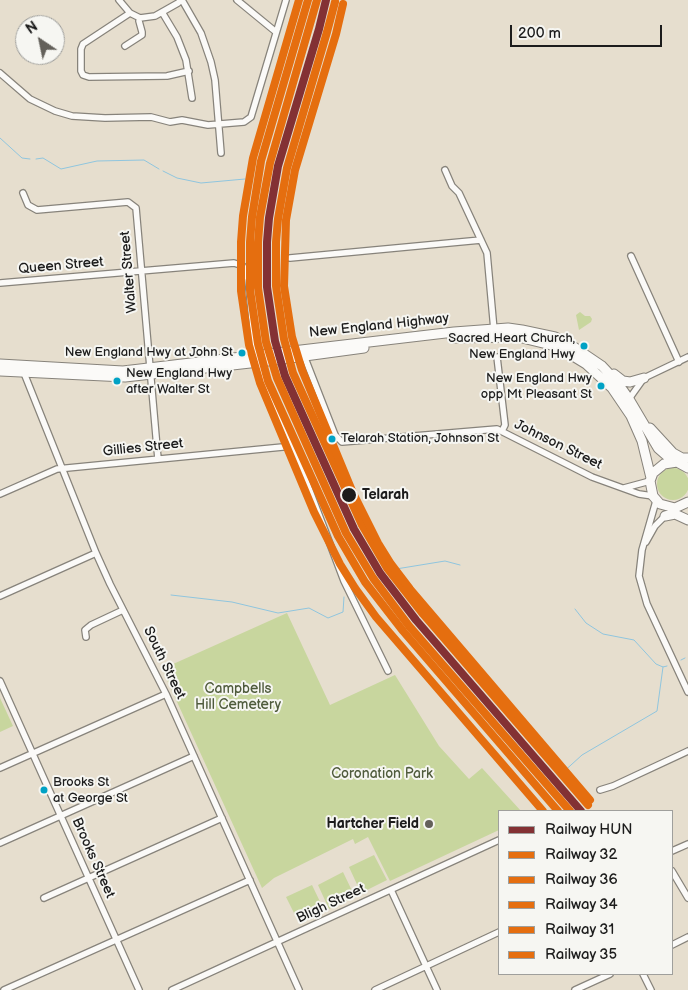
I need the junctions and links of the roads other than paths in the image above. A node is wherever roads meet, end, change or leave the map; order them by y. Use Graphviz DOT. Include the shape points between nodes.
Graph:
graph roads {
  1 [pos="119,0"];
  2 [pos="182,0"];
  3 [pos="237,0"];
  4 [pos="286,0"];
  5 [pos="130,12"];
  6 [pos="162,12"];
  7 [pos="140,18"];
  8 [pos="276,32"];
  9 [pos="124,46"];
  10 [pos="189,71"];
  11 [pos="0,73"];
  12 [pos="192,98"];
  13 [pos="219,124"];
  14 [pos="221,153"];
  15 [pos="445,170"];
  16 [pos="24,193"];
  17 [pos="481,240"];
  18 [pos="631,256"];
  19 [pos="290,258"];
  20 [pos="141,271"];
  21 [pos="0,283"];
  22 [pos="494,332"];
  23 [pos="303,353"];
  24 [pos="497,357"];
  25 [pos="688,357"];
  26 [pos="262,358"];
  27 [pos="679,362"];
  28 [pos="0,364"];
  29 [pos="602,366"];
  30 [pos="0,371"];
  31 [pos="150,372"];
  32 [pos="24,373"];
  33 [pos="644,378"];
  34 [pos="630,398"];
  35 [pos="636,410"];
  36 [pos="502,431"];
  37 [pos="293,446"];
  38 [pos="688,458"];
  39 [pos="158,459"];
  40 [pos="674,462"];
  41 [pos="62,468"];
  42 [pos="688,468"];
  43 [pos="651,480"];
  44 [pos="624,488"];
  45 [pos="0,494"];
  46 [pos="654,498"];
  47 [pos="688,502"];
  48 [pos="676,508"];
  49 [pos="688,511"];
  50 [pos="665,516"];
  51 [pos="688,520"];
  52 [pos="642,550"];
  53 [pos="96,553"];
  54 [pos="0,596"];
  55 [pos="123,610"];
  56 [pos="86,637"];
  57 [pos="388,671"];
  58 [pos="0,681"];
  59 [pos="688,692"];
  60 [pos="166,694"];
  61 [pos="688,750"];
  62 [pos="34,753"];
  63 [pos="194,756"];
  64 [pos="0,768"];
  65 [pos="600,790"];
  66 [pos="61,816"];
  67 [pos="222,818"];
  68 [pos="498,840"];
  69 [pos="0,843"];
  70 [pos="688,844"];
  71 [pos="673,851"];
  72 [pos="673,873"];
  73 [pos="89,878"];
  74 [pos="250,880"];
  75 [pos="390,890"];
  76 [pos="44,898"];
  77 [pos="688,898"];
  78 [pos="498,932"];
  79 [pos="688,937"];
  80 [pos="116,940"];
  81 [pos="278,942"];
  82 [pos="673,944"];
  83 [pos="426,966"];
  84 [pos="608,975"];
  85 [pos="644,975"];
  86 [pos="4,990"];
  87 [pos="139,990"];
  88 [pos="172,990"];
  89 [pos="299,990"];
  90 [pos="375,990"];
  91 [pos="437,990"];
  92 [pos="575,990"];
  93 [pos="651,990"];
  1 -- 5 [label="street"];
  2 -- 6 [label="street"];
  2 -- 13 [label="street" via="201,32 211,62"];
  3 -- 8 [label="street"];
  4 -- 8 [label="street"];
  5 -- 7 [label="street"];
  5 -- 10 [label="street" via="83,44 83,75 166,76"];
  6 -- 7 [label="street"];
  6 -- 10 [label="street" via="179,43"];
  7 -- 9 [label="street" via="142,35"];
  8 -- 13 [label="street" via="251,116 244,122"];
  10 -- 12 [label="street"];
  11 -- 13 [label="street" via="30,99 72,116 151,117 170,122"];
  13 -- 14 [label="street"];
  15 -- 17 [label="street"];
  16 -- 20 [label="street, Walter Street" via="28,205 37,210 132,203 136,208"];
  17 -- 19 [label="street"];
  17 -- 22 [label="street" via="486,253"];
  18 -- 27 [label="street"];
  20 -- 21 [label="street, Queen Street"];
  20 -- 26 [label="street, Queen Street" via="241,264 248,278 255,349"];
  20 -- 31 [label="street, Walter Street"];
  22 -- 23 [label="highway, New England Highway"];
  22 -- 29 [label="highway, New England Highway" via="522,330 555,337"];
  22 -- 43 [label="highway, New England Highway" via="543,342 568,353 595,371 612,388 631,416 642,441"];
  23 -- 26 [label="highway, New England Highway"];
  23 -- 36 [label="street, Johnson Street" via="335,435 342,442 492,429"];
  24 -- 36 [label="street" via="505,426"];
  25 -- 27 [label="street"];
  26 -- 31 [label="highway, New England Highway"];
  26 -- 37 [label="street" via="267,386"];
  27 -- 33 [label="street"];
  28 -- 31 [label="highway, New England Highway"];
  29 -- 33 [label="highway" via="623,381"];
  29 -- 34 [label="highway, New England Highway"];
  30 -- 32 [label="highway, New England Highway"];
  31 -- 32 [label="highway, New England Highway" via="125,377"];
  31 -- 39 [label="street, Walter Street"];
  32 -- 41 [label="street, South Street"];
  33 -- 34 [label="street"];
  34 -- 35 [label="highway, New England Highway"];
  35 -- 38 [label="highway" via="673,453"];
  35 -- 40 [label="highway, New England Highway" via="658,448"];
  36 -- 44 [label="street, Johnson Street" via="592,477"];
  37 -- 39 [label="street, Gillies Street"];
  37 -- 57 [label="street" via="344,581"];
  39 -- 41 [label="street, Gillies Street"];
  40 -- 42 [label="highway"];
  40 -- 43 [label="highway" via="660,467"];
  41 -- 45 [label="street, Gillies Street"];
  41 -- 53 [label="street, South Street"];
  43 -- 44 [label="street"];
  43 -- 46 [label="highway, New England Highway"];
  44 -- 46 [label="street, Johnson Street"];
  46 -- 48 [label="highway" via="665,506"];
  46 -- 52 [label="street"];
  47 -- 48 [label="highway"];
  48 -- 49 [label="highway"];
  48 -- 50 [label="street"];
  50 -- 51 [label="highway" via="675,514"];
  50 -- 52 [label="street" via="655,526"];
  52 -- 59 [label="street" via="639,576 644,595"];
  53 -- 54 [label="street"];
  53 -- 55 [label="street, South Street"];
  55 -- 56 [label="street" via="91,625 85,630"];
  55 -- 60 [label="street, South Street"];
  58 -- 62 [label="street, Brooks Street"];
  60 -- 62 [label="street"];
  60 -- 63 [label="street, South Street"];
  61 -- 65 [label="street"];
  62 -- 64 [label="street"];
  62 -- 66 [label="street, Brooks Street"];
  63 -- 66 [label="street"];
  63 -- 67 [label="street, South Street"];
  66 -- 69 [label="street"];
  66 -- 73 [label="street, Brooks Street"];
  67 -- 73 [label="street"];
  67 -- 74 [label="street, South Street"];
  68 -- 75 [label="street, Bligh Street"];
  70 -- 71 [label="street"];
  72 -- 77 [label="street"];
  73 -- 76 [label="street"];
  73 -- 80 [label="street, Brooks Street"];
  74 -- 80 [label="street"];
  74 -- 81 [label="street, South Street"];
  75 -- 81 [label="street, Bligh Street"];
  75 -- 83 [label="street"];
  78 -- 83 [label="street"];
  79 -- 82 [label="street"];
  80 -- 86 [label="street"];
  80 -- 87 [label="street, Brooks Street"];
  81 -- 88 [label="street, Bligh Street"];
  81 -- 89 [label="street, South Street"];
  83 -- 90 [label="street"];
  83 -- 91 [label="street"];
  84 -- 92 [label="street"];
  85 -- 93 [label="street"];
}
